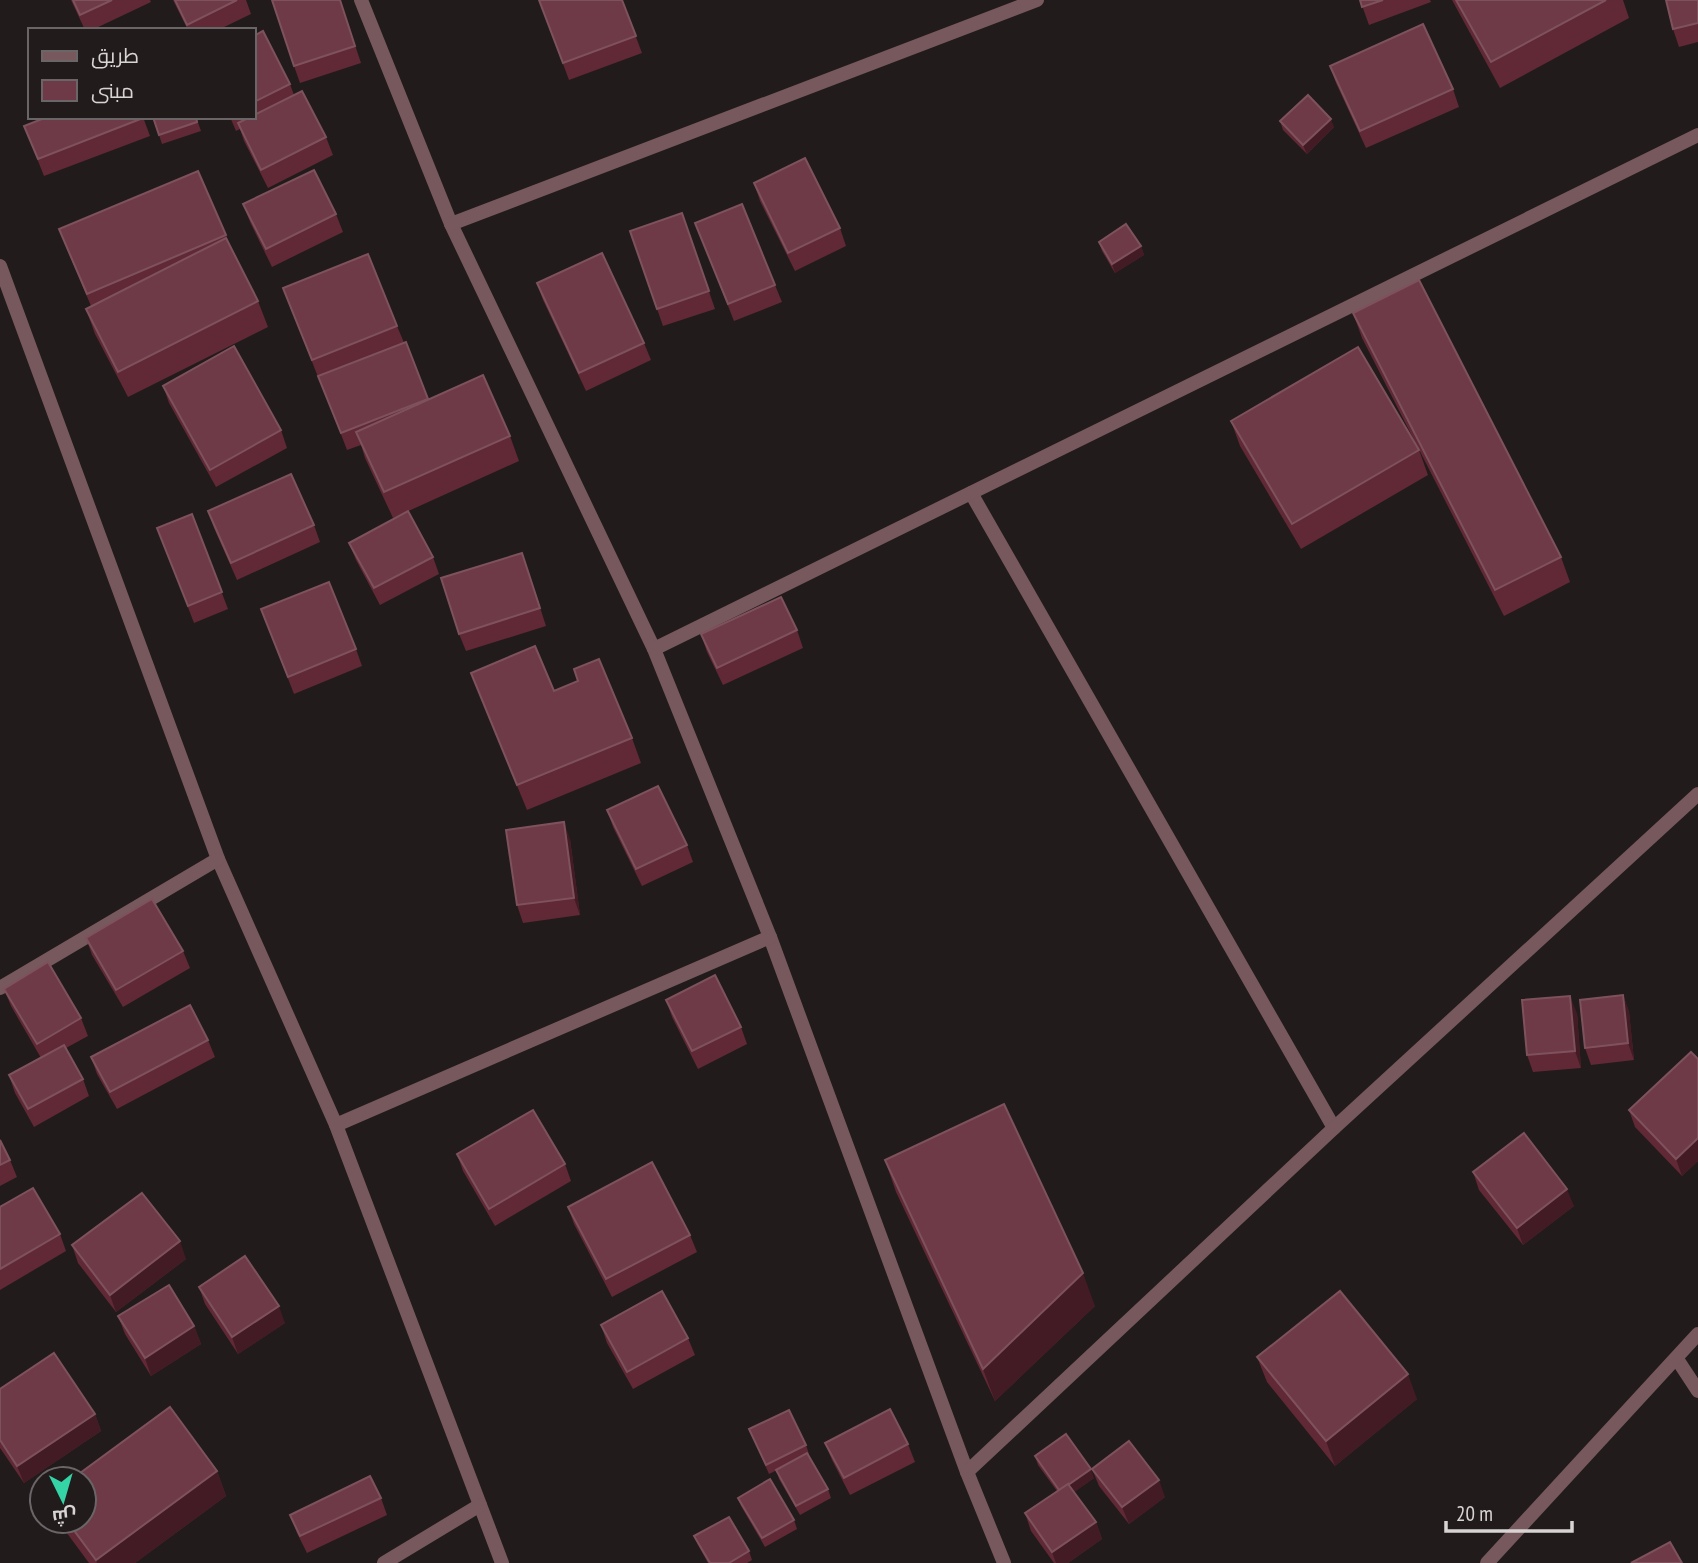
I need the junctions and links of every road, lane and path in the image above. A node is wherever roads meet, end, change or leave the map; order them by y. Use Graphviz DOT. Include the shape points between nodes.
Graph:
graph roads {
  1 [pos="361,0"];
  2 [pos="1037,0"];
  3 [pos="1698,135"];
  4 [pos="451,223"];
  5 [pos="0,266"];
  6 [pos="971,493"];
  7 [pos="654,649"];
  8 [pos="1698,794"];
  9 [pos="218,859"];
  10 [pos="770,937"];
  11 [pos="0,988"];
  12 [pos="336,1125"];
  13 [pos="1334,1128"];
  14 [pos="1698,1334"];
  15 [pos="1677,1359"];
  16 [pos="1698,1391"];
  17 [pos="967,1472"];
  18 [pos="480,1505"];
  19 [pos="384,1563"];
  20 [pos="502,1563"];
  21 [pos="1004,1563"];
  22 [pos="1487,1563"];
  1 -- 4 [label="street"];
  2 -- 4 [label="street"];
  3 -- 6 [label="street"];
  4 -- 7 [label="street"];
  5 -- 9 [label="street"];
  6 -- 7 [label="street"];
  6 -- 13 [label="street"];
  7 -- 10 [label="street"];
  8 -- 13 [label="street"];
  9 -- 11 [label="street"];
  9 -- 12 [label="street"];
  10 -- 12 [label="street"];
  10 -- 17 [label="street"];
  12 -- 18 [label="street"];
  13 -- 17 [label="street"];
  14 -- 15 [label="street"];
  15 -- 16 [label="street"];
  15 -- 22 [label="street"];
  17 -- 21 [label="street"];
  18 -- 19 [label="street"];
  18 -- 20 [label="street"];
}
